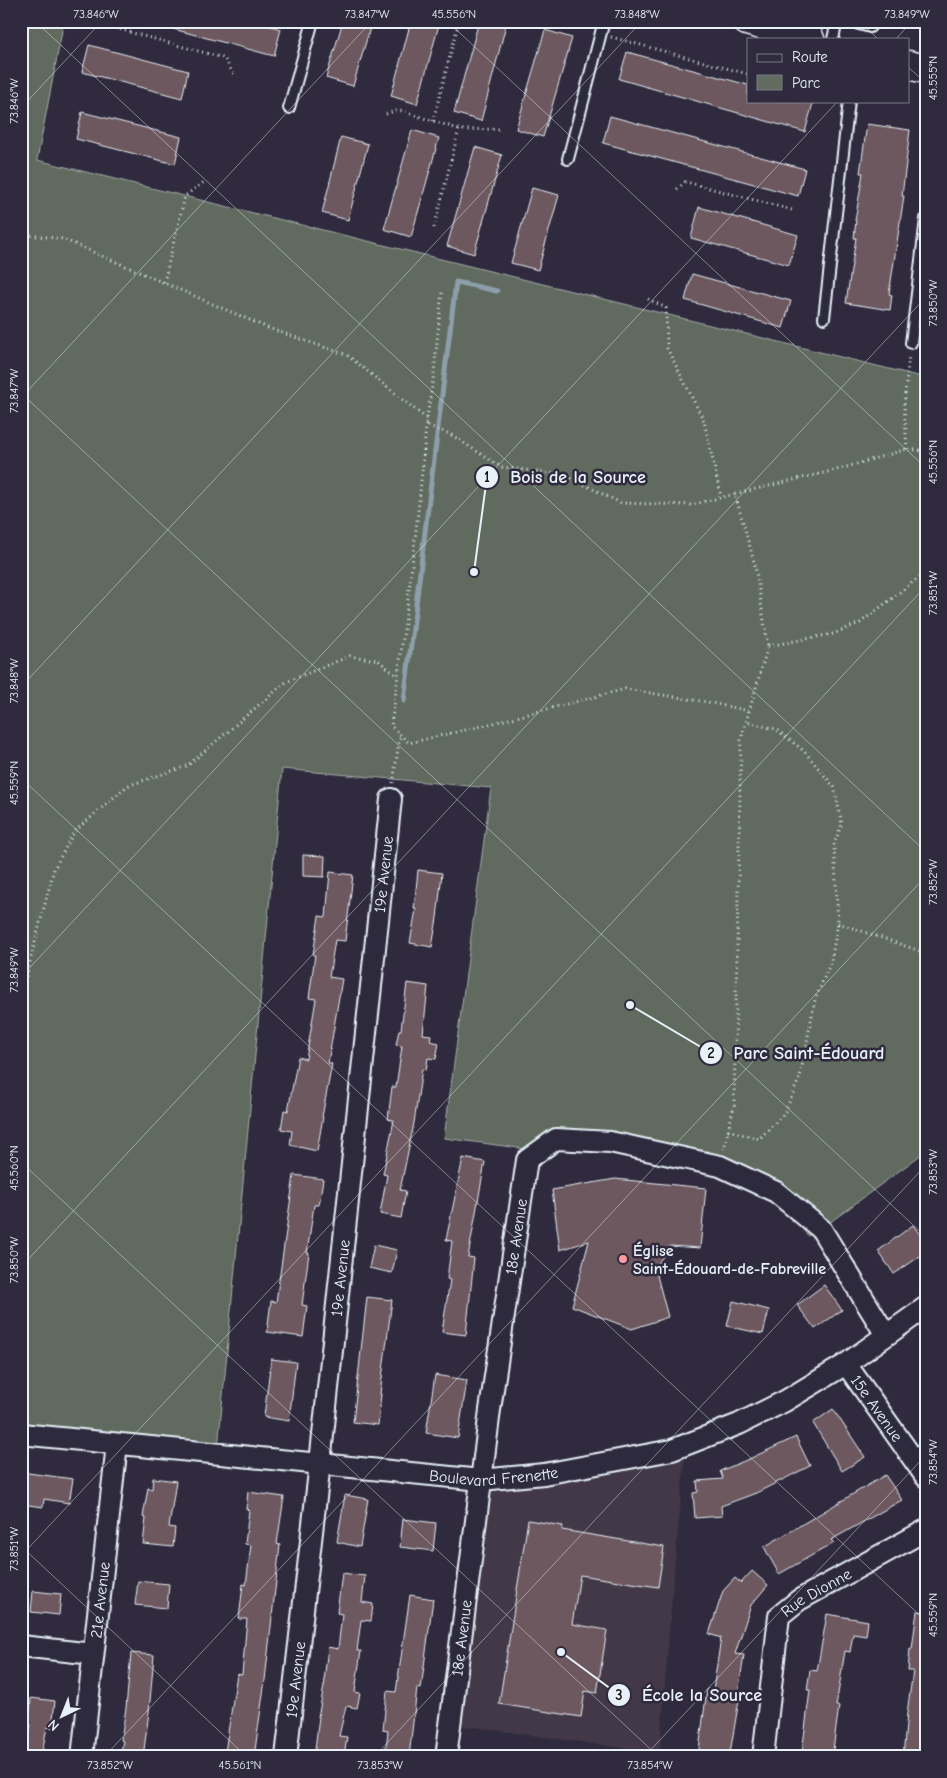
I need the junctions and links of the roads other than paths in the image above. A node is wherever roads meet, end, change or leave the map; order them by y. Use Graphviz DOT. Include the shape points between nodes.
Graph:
graph roads {
  1 [pos="313,21"];
  2 [pos="604,21"];
  3 [pos="747,21"];
  4 [pos="837,21"];
  5 [pos="848,21"];
  6 [pos="870,27"];
  7 [pos="806,38"];
  8 [pos="833,38"];
  9 [pos="910,65"];
  10 [pos="926,69"];
  11 [pos="849,102"];
  12 [pos="289,108"];
  13 [pos="568,159"];
  14 [pos="926,219"];
  15 [pos="824,318"];
  16 [pos="910,343"];
  17 [pos="391,799"];
  18 [pos="926,1307"];
  19 [pos="886,1336"];
  20 [pos="846,1364"];
  21 [pos="21,1434"];
  22 [pos="117,1444"];
  23 [pos="320,1463"];
  24 [pos="926,1477"];
  25 [pos="481,1480"];
  26 [pos="926,1530"];
  27 [pos="21,1646"];
  28 [pos="93,1654"];
  29 [pos="82,1757"];
  30 [pos="286,1757"];
  31 [pos="446,1757"];
  32 [pos="763,1757"];
  1 -- 12 [label="lane"];
  2 -- 13 [label="lane"];
  3 -- 7 [label="main road"];
  4 -- 8 [label="lane"];
  5 -- 6 [label="lane"];
  9 -- 10 [label="main road"];
  11 -- 15 [label="lane"];
  14 -- 16 [label="lane"];
  17 -- 23 [label="street, 19e Avenue"];
  18 -- 19 [label="street, Boulevard Frenette"];
  19 -- 20 [label="street, Boulevard Frenette"];
  19 -- 25 [label="street, 18e Avenue" via="821,1229 776,1192 720,1166 610,1142 556,1139 527,1160"];
  20 -- 24 [label="street, 15e Avenue"];
  20 -- 25 [label="street, Boulevard Frenette" via="740,1424 672,1450 544,1474"];
  21 -- 22 [label="street, Boulevard Frenette"];
  22 -- 23 [label="street, Boulevard Frenette"];
  22 -- 28 [label="street, 21e Avenue"];
  23 -- 25 [label="street, Boulevard Frenette"];
  23 -- 30 [label="street, 19e Avenue"];
  25 -- 31 [label="street, 18e Avenue"];
  26 -- 32 [label="street, Rue Dionne" via="799,1600 779,1616"];
  27 -- 28 [label="street"];
  28 -- 29 [label="street, 21e Avenue"];
}
